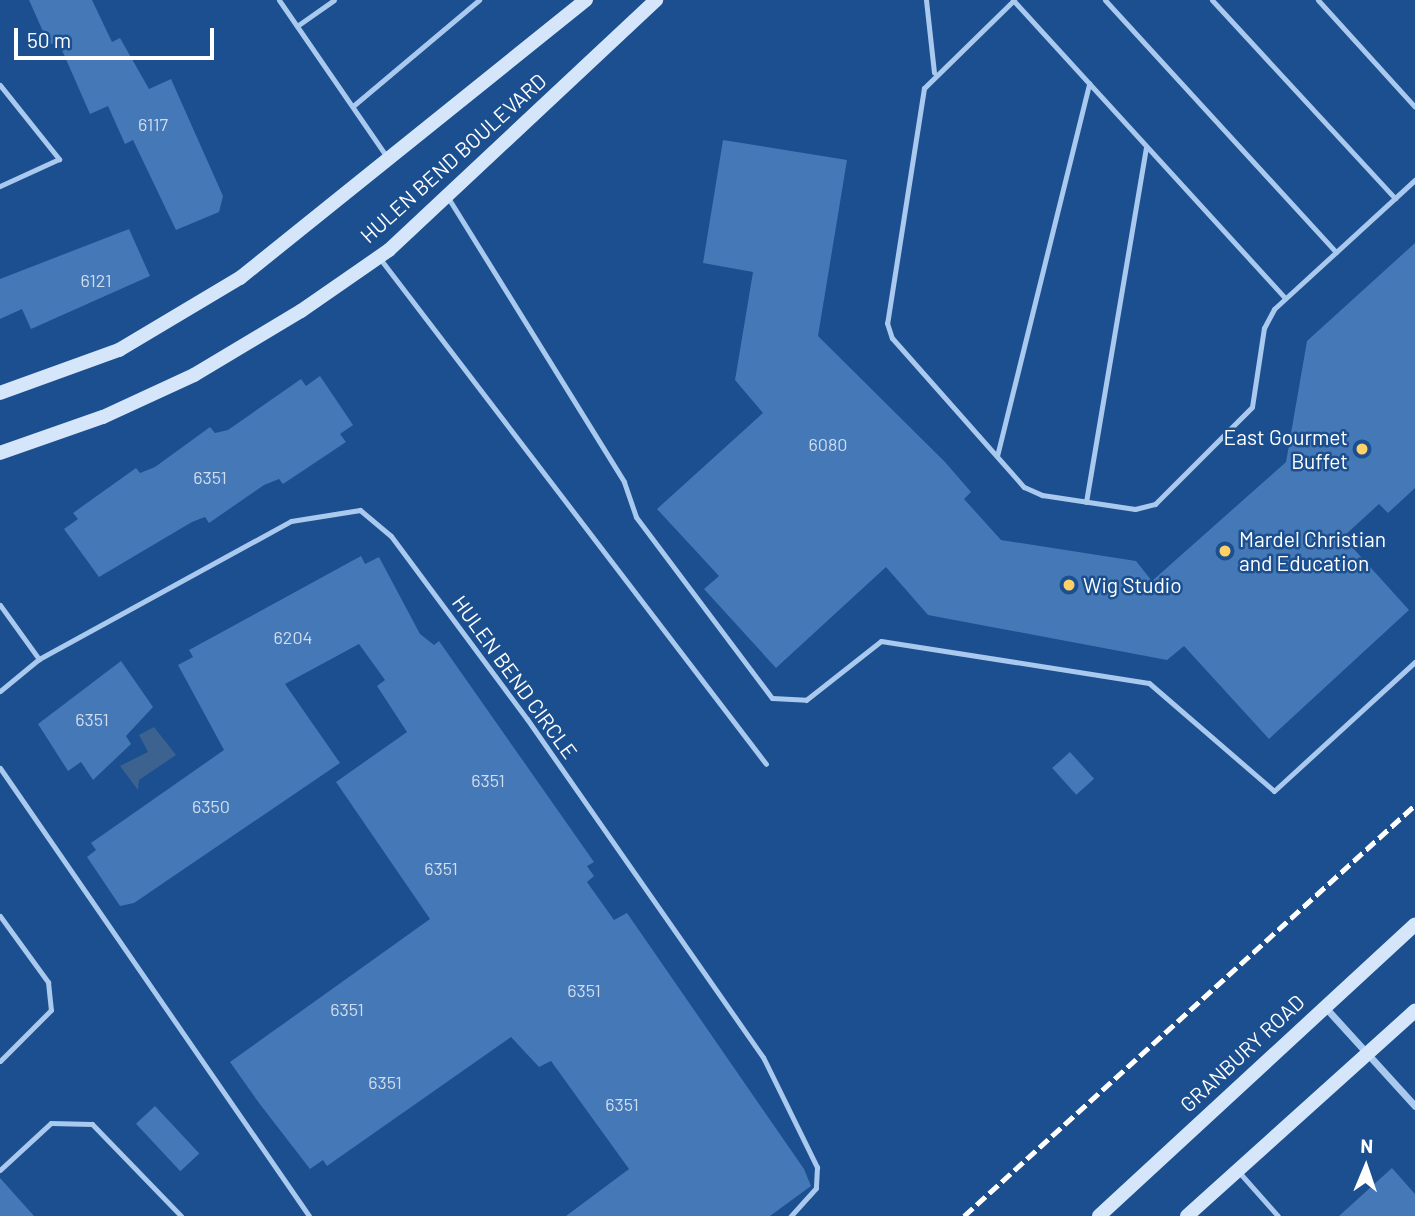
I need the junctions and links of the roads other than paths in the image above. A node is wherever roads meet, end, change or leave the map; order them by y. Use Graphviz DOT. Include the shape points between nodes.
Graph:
graph roads {
  1 [pos="279,0"];
  2 [pos="334,0"];
  3 [pos="479,0"];
  4 [pos="586,0"];
  5 [pos="656,0"];
  6 [pos="926,0"];
  7 [pos="1014,0"];
  8 [pos="1105,0"];
  9 [pos="1212,0"];
  10 [pos="1318,0"];
  11 [pos="297,26"];
  12 [pos="934,73"];
  13 [pos="1089,83"];
  14 [pos="0,85"];
  15 [pos="353,106"];
  16 [pos="1415,107"];
  17 [pos="1146,147"];
  18 [pos="391,162"];
  19 [pos="1415,180"];
  20 [pos="0,186"];
  21 [pos="447,195"];
  22 [pos="1395,198"];
  23 [pos="1336,252"];
  24 [pos="379,257"];
  25 [pos="1285,299"];
  26 [pos="0,393"];
  27 [pos="0,453"];
  28 [pos="997,456"];
  29 [pos="1086,502"];
  30 [pos="0,605"];
  31 [pos="39,659"];
  32 [pos="1415,662"];
  33 [pos="0,691"];
  34 [pos="766,764"];
  35 [pos="0,768"];
  36 [pos="0,916"];
  37 [pos="1415,924"];
  38 [pos="1323,1006"];
  39 [pos="1415,1011"];
  40 [pos="1364,1054"];
  41 [pos="0,1061"];
  42 [pos="1415,1106"];
  43 [pos="0,1170"];
  44 [pos="1238,1171"];
  45 [pos="181,1216"];
  46 [pos="309,1216"];
  47 [pos="791,1216"];
  48 [pos="1099,1216"];
  49 [pos="1187,1216"];
  50 [pos="1278,1216"];
  1 -- 11 [label="lane"];
  2 -- 11 [label="lane"];
  3 -- 15 [label="lane"];
  4 -- 18 [label="street, HULEN BEND BOULEVARD"];
  5 -- 21 [label="street, HULEN BEND BOULEVARD"];
  6 -- 12 [label="lane"];
  7 -- 12 [label="lane"];
  7 -- 13 [label="lane"];
  8 -- 23 [label="lane"];
  9 -- 22 [label="lane"];
  10 -- 16 [label="lane"];
  11 -- 15 [label="lane"];
  12 -- 28 [label="lane" via="920,103 887,323 892,338"];
  13 -- 17 [label="lane"];
  13 -- 28 [label="lane"];
  14 -- 20 [label="lane" via="59,159"];
  15 -- 18 [label="lane"];
  17 -- 25 [label="lane"];
  17 -- 29 [label="lane"];
  18 -- 26 [label="street, HULEN BEND BOULEVARD" via="240,278 119,350"];
  19 -- 22 [label="lane"];
  21 -- 24 [label="street, HULEN BEND BOULEVARD"];
  21 -- 32 [label="lane" via="624,482 636,517 772,698 806,701 881,641 1149,683 1274,791"];
  22 -- 23 [label="lane"];
  23 -- 25 [label="lane"];
  24 -- 27 [label="street, HULEN BEND BOULEVARD" via="194,375"];
  24 -- 34 [label="lane"];
  25 -- 29 [label="lane" via="1264,328 1252,407 1239,426 1155,504 1135,509"];
  28 -- 29 [label="lane" via="1024,486"];
  30 -- 31 [label="lane"];
  31 -- 33 [label="lane, HULEN BEND CIRCLE"];
  31 -- 47 [label="lane, HULEN BEND CIRCLE" via="291,521 360,509 391,536 527,719 763,1057 817,1167 816,1188"];
  35 -- 46 [label="lane"];
  36 -- 41 [label="lane" via="48,982 51,1010"];
  37 -- 38 [label="street, GRANBURY ROAD"];
  38 -- 40 [label="street"];
  38 -- 48 [label="street, GRANBURY ROAD"];
  39 -- 40 [label="street"];
  40 -- 42 [label="street"];
  40 -- 44 [label="street"];
  43 -- 45 [label="lane" via="51,1124 92,1124"];
  44 -- 49 [label="street"];
  44 -- 50 [label="lane"];
}
